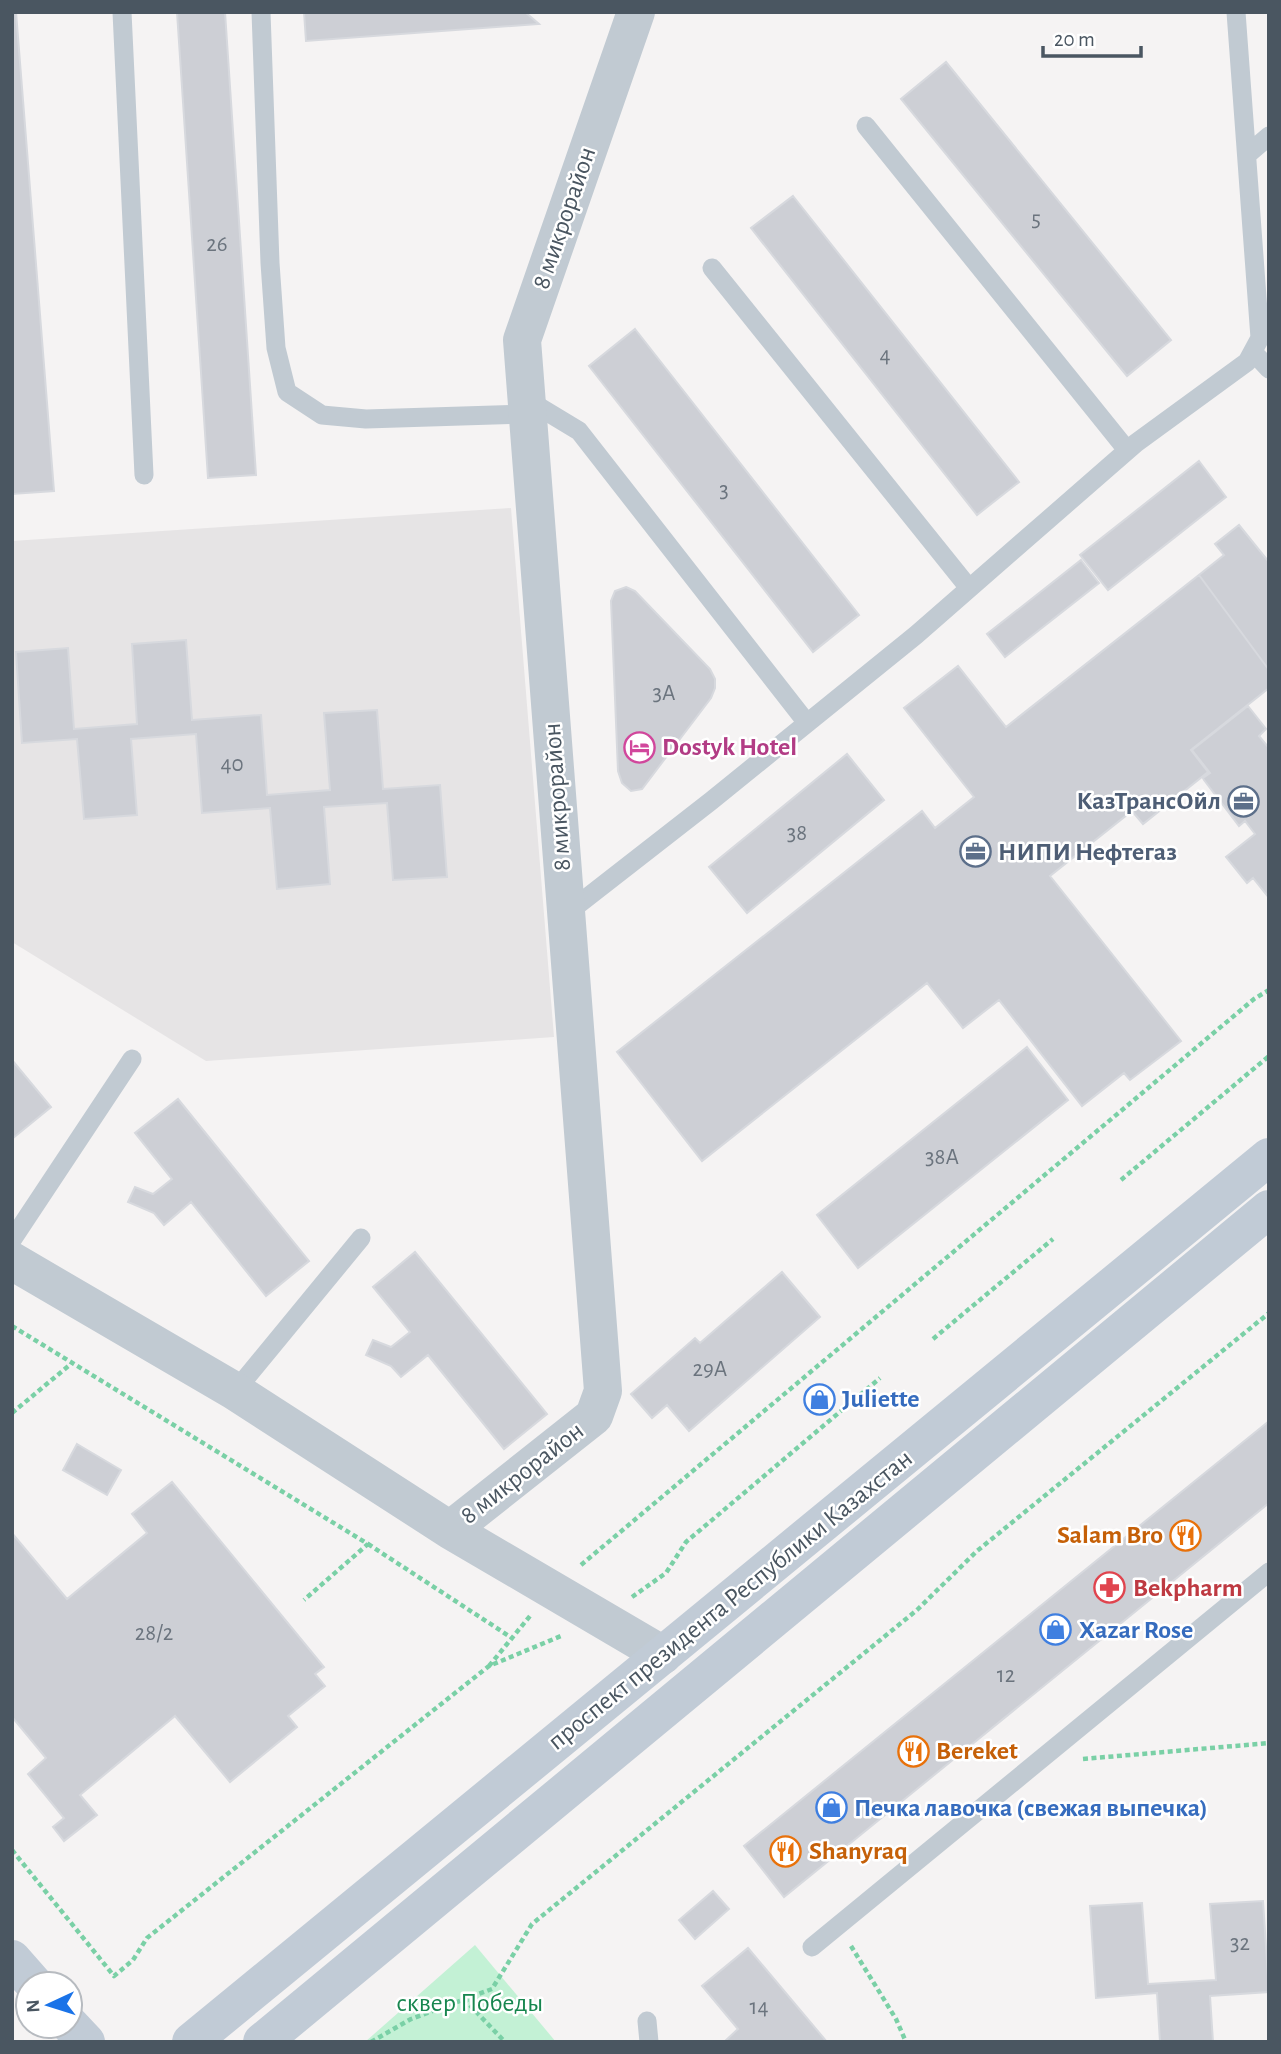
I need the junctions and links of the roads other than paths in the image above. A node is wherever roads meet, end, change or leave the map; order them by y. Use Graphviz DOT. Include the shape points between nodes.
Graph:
graph roads {
  1 [pos="122,12"];
  2 [pos="261,12"];
  3 [pos="636,12"];
  4 [pos="1236,12"];
  5 [pos="866,126"];
  6 [pos="1269,135"];
  7 [pos="1248,154"];
  8 [pos="712,268"];
  9 [pos="1253,352"];
  10 [pos="1269,369"];
  11 [pos="527,407"];
  12 [pos="1127,450"];
  13 [pos="144,475"];
  14 [pos="969,588"];
  15 [pos="807,723"];
  16 [pos="566,914"];
  17 [pos="132,1059"];
  18 [pos="1269,1157"];
  19 [pos="1269,1209"];
  20 [pos="361,1238"];
  21 [pos="12,1240"];
  22 [pos="12,1261"];
  23 [pos="233,1390"];
  24 [pos="450,1530"];
  25 [pos="1269,1572"];
  26 [pos="663,1655"];
  27 [pos="812,1947"];
  28 [pos="647,2021"];
  29 [pos="191,2042"];
  30 [pos="262,2042"];
  31 [pos="649,2042"];
  1 -- 13 [label="lane"];
  2 -- 11 [label="lane" via="270,263 276,348 287,392 322,415 366,419"];
  3 -- 11 [label="street, 8 микрорайон" via="522,340"];
  4 -- 7 [label="lane"];
  5 -- 12 [label="lane"];
  6 -- 7 [label="lane"];
  7 -- 9 [label="lane" via="1260,338"];
  8 -- 14 [label="lane"];
  9 -- 10 [label="lane"];
  9 -- 12 [label="lane" via="1247,362"];
  11 -- 15 [label="lane" via="579,431"];
  11 -- 16 [label="street, 8 микрорайон"];
  12 -- 14 [label="lane"];
  14 -- 15 [label="lane"];
  15 -- 16 [label="lane"];
  16 -- 24 [label="street, 8 микрорайон" via="603,1391 594,1416"];
  17 -- 21 [label="lane"];
  18 -- 26 [label="main road, проспект президента Республики Казахстан"];
  19 -- 30 [label="main road, проспект президента Республики Казахстан"];
  20 -- 23 [label="lane"];
  22 -- 23 [label="street"];
  23 -- 24 [label="street"];
  24 -- 26 [label="street"];
  25 -- 27 [label="lane"];
  26 -- 29 [label="main road, проспект президента Республики Казахстан"];
  28 -- 31 [label="lane"];
}
